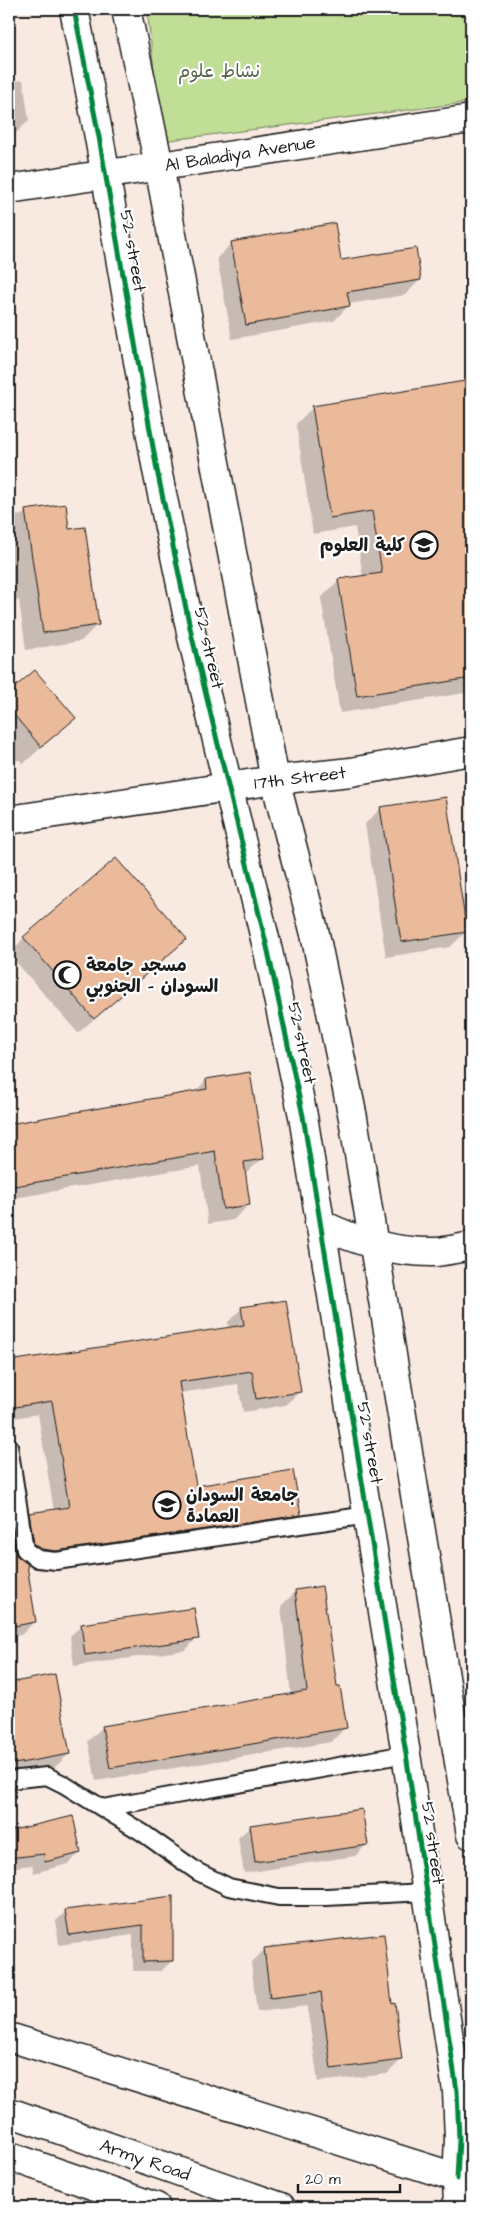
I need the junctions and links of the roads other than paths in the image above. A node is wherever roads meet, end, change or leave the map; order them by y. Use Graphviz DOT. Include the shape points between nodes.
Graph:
graph roads {
  1 [pos="74,9"];
  2 [pos="126,9"];
  3 [pos="471,119"];
  4 [pos="159,166"];
  5 [pos="106,175"];
  6 [pos="9,189"];
  7 [pos="471,751"];
  8 [pos="275,780"];
  9 [pos="227,789"];
  10 [pos="9,820"];
  11 [pos="319,1223"];
  12 [pos="375,1244"];
  13 [pos="471,1246"];
  14 [pos="9,1446"];
  15 [pos="368,1515"];
  16 [pos="406,1754"];
  17 [pos="9,1780"];
  18 [pos="103,1808"];
  19 [pos="469,1811"];
  20 [pos="471,1836"];
  21 [pos="426,1892"];
  22 [pos="9,2037"];
  23 [pos="9,2112"];
  24 [pos="9,2156"];
  25 [pos="464,2180"];
  26 [pos="156,2207"];
  27 [pos="281,2207"];
  28 [pos="458,2207"];
  1 -- 5 [label="main road, 52 street"];
  2 -- 4 [label="main road, 52 street"];
  3 -- 4 [label="main road, Al Baladiya Avenue"];
  4 -- 5 [label="main road, Al Baladiya Avenue"];
  4 -- 8 [label="main road, 52 street"];
  5 -- 6 [label="main road, Al Baladiya Avenue"];
  5 -- 9 [label="main road, 52 street" via="157,470"];
  7 -- 8 [label="main road, 17th Street" via="351,772"];
  8 -- 9 [label="main road, 17th Street"];
  8 -- 12 [label="main road, 52 street" via="315,934"];
  9 -- 10 [label="main road, 17th Street"];
  9 -- 11 [label="main road, 52 street" via="268,951 301,1106"];
  11 -- 12 [label="main road" via="347,1237"];
  11 -- 15 [label="main road, 52 street"];
  12 -- 13 [label="main road" via="437,1252"];
  12 -- 19 [label="main road, 52 street"];
  14 -- 15 [label="lane" via="26,1550 38,1559 56,1561"];
  15 -- 16 [label="main road, 52 street"];
  16 -- 18 [label="lane"];
  16 -- 21 [label="main road, 52 street"];
  17 -- 18 [label="lane" via="47,1776"];
  18 -- 21 [label="lane" via="198,1872 229,1887 279,1897"];
  19 -- 20 [label="main road, 52 street"];
  21 -- 25 [label="main road, 52 street" via="457,2091"];
  22 -- 25 [label="main road"];
  23 -- 27 [label="main road, Army Road"];
  24 -- 26 [label="main road"];
  25 -- 28 [label="main road, 52 street"];
}
